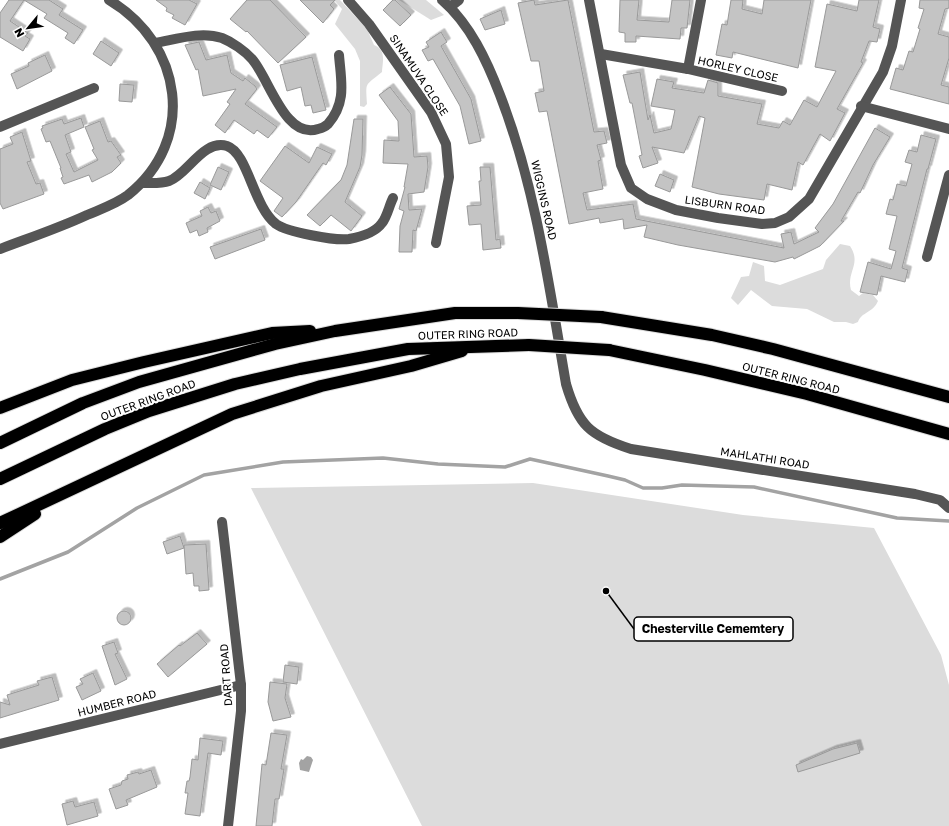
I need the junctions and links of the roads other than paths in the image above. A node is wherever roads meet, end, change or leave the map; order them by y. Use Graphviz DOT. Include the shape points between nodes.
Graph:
graph roads {
  1 [pos="109,0"];
  2 [pos="348,0"];
  3 [pos="442,0"];
  4 [pos="459,0"];
  5 [pos="589,0"];
  6 [pos="701,0"];
  7 [pos="901,0"];
  8 [pos="450,7"];
  9 [pos="156,43"];
  10 [pos="601,54"];
  11 [pos="339,55"];
  12 [pos="688,69"];
  13 [pos="94,88"];
  14 [pos="782,91"];
  15 [pos="861,106"];
  16 [pos="0,127"];
  17 [pos="949,129"];
  18 [pos="949,174"];
  19 [pos="142,183"];
  20 [pos="392,198"];
  21 [pos="436,243"];
  22 [pos="0,249"];
  23 [pos="927,257"];
  24 [pos="335,331"];
  25 [pos="479,346"];
  26 [pos="949,397"];
  27 [pos="0,408"];
  28 [pos="581,422"];
  29 [pos="949,434"];
  30 [pos="0,442"];
  31 [pos="0,479"];
  32 [pos="68,492"];
  33 [pos="949,508"];
  34 [pos="222,522"];
  35 [pos="0,523"];
  36 [pos="0,537"];
  37 [pos="240,685"];
  38 [pos="0,744"];
  39 [pos="228,826"];
  1 -- 9 [label="street" via="137,20"];
  2 -- 21 [label="street, SINAMUVA CLOSE" via="369,24 431,112 446,144 449,177"];
  3 -- 8 [label="street, WIGGINS ROAD"];
  4 -- 8 [label="street"];
  5 -- 10 [label="street, LISBURN ROAD"];
  6 -- 12 [label="street, HORLEY CLOSE"];
  7 -- 15 [label="street, LISBURN ROAD" via="892,46 882,72"];
  8 -- 28 [label="street, WIGGINS ROAD" via="481,51 511,123 537,215 566,384 572,406"];
  9 -- 11 [label="street" via="201,35 222,38 252,59 288,121 300,129 313,131 326,126 336,115 343,96"];
  9 -- 19 [label="street" via="170,82 172,116 168,141"];
  10 -- 12 [label="street, HORLEY CLOSE"];
  10 -- 15 [label="street, LISBURN ROAD" via="620,165 631,188 647,200 676,210 762,224 776,223 789,217 809,200"];
  12 -- 14 [label="street, HORLEY CLOSE"];
  13 -- 16 [label="street"];
  15 -- 17 [label="street"];
  18 -- 23 [label="street"];
  19 -- 20 [label="street" via="169,181 204,152 227,146 236,153 245,166 262,206 277,225 292,231 348,239 363,236 382,224"];
  19 -- 22 [label="street" via="115,203 58,228"];
  24 -- 26 [label="highway, OUTER RING ROAD, bridge" via="455,313 601,317 681,329 742,342"];
  24 -- 27 [label="highway" via="272,333 144,362 72,380"];
  24 -- 30 [label="highway, OUTER RING ROAD" via="269,346 139,382 83,403"];
  25 -- 29 [label="highway, OUTER RING ROAD, bridge" via="529,345 609,350 800,392"];
  25 -- 31 [label="highway, OUTER RING ROAD" via="408,349 235,384 150,411"];
  25 -- 32 [label="highway" via="411,366 321,386 232,414"];
  28 -- 33 [label="street, MAHLATHI ROAD" via="611,443 630,449 915,494 940,500"];
  32 -- 35 [label="highway"];
  32 -- 36 [label="highway"];
  34 -- 37 [label="street, DART ROAD"];
  37 -- 38 [label="street, HUMBER ROAD"];
  37 -- 39 [label="street, DART ROAD" via="241,711"];
}
